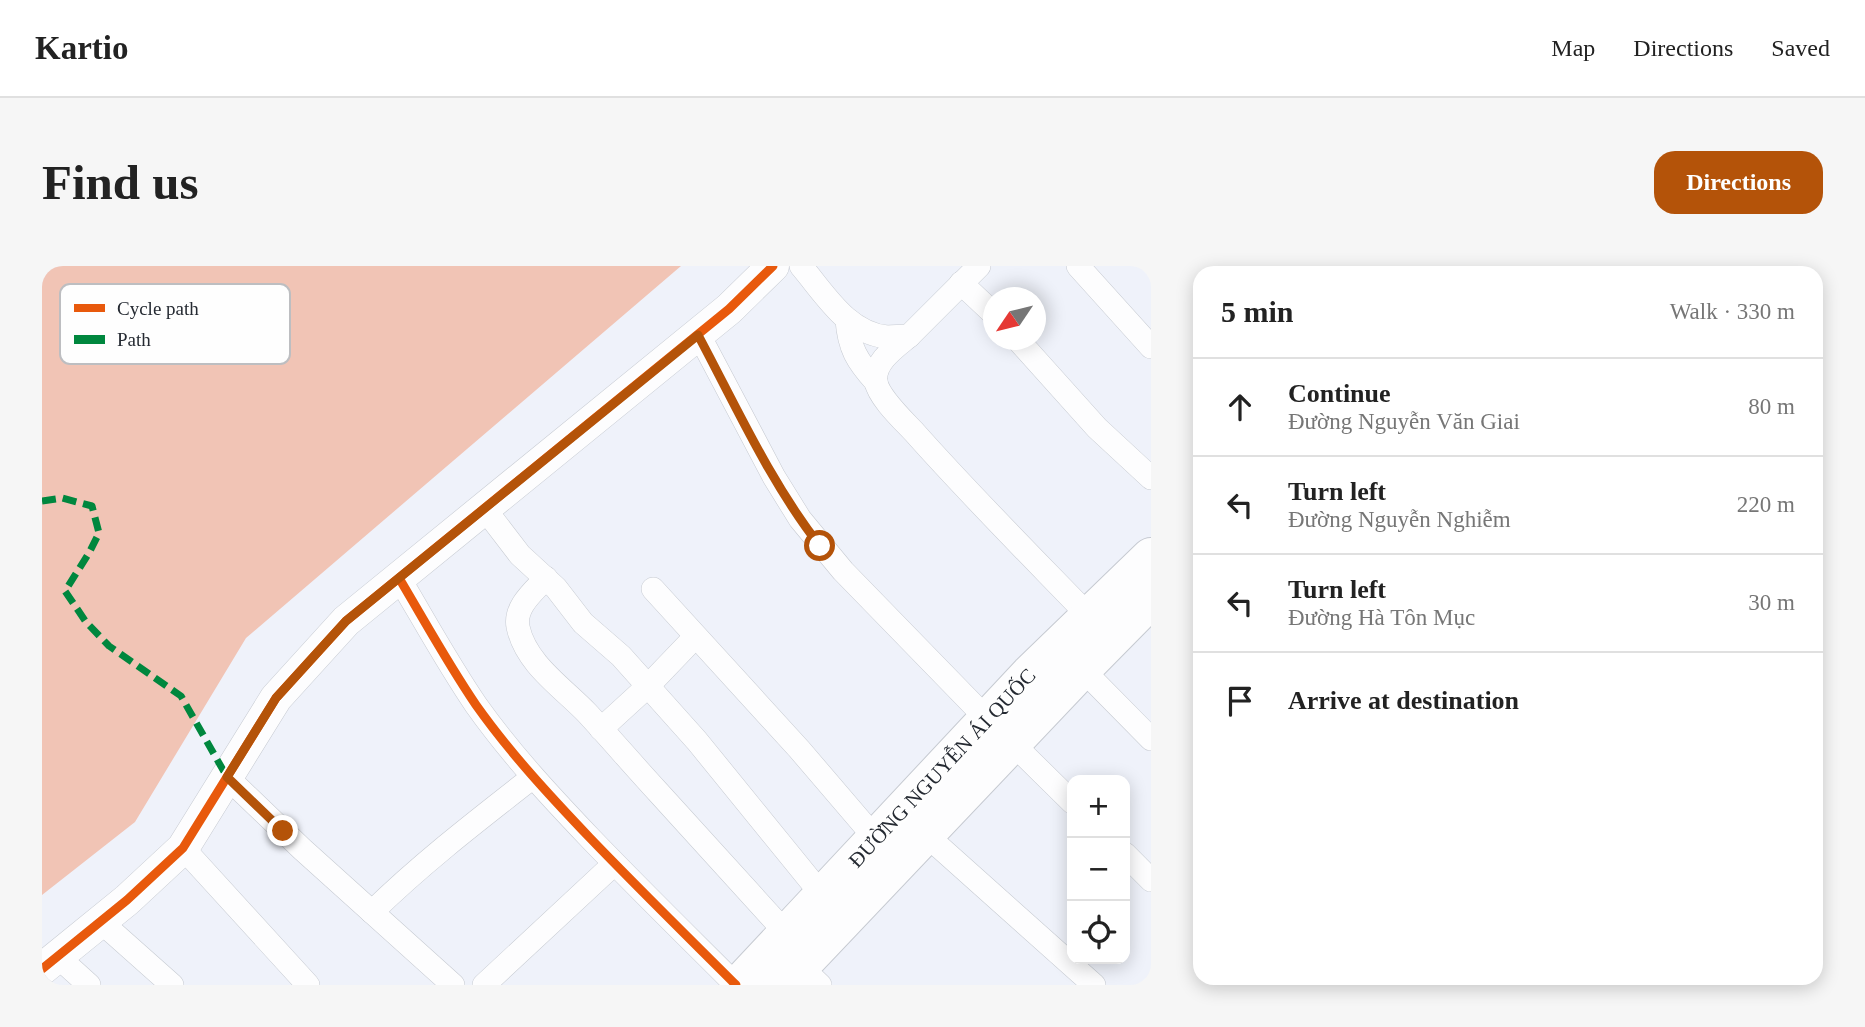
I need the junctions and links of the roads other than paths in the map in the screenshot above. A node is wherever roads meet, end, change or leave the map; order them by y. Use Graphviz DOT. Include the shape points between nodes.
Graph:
graph roads {
  1 [pos="773,266"];
  2 [pos="801,266"];
  3 [pos="979,266"];
  4 [pos="1078,266"];
  5 [pos="961,283"];
  6 [pos="983,304"];
  7 [pos="847,320"];
  8 [pos="698,335"];
  9 [pos="909,335"];
  10 [pos="1151,347"];
  11 [pos="1027,350"];
  12 [pos="876,382"];
  13 [pos="1151,478"];
  14 [pos="484,509"];
  15 [pos="1151,556"];
  16 [pos="399,578"];
  17 [pos="546,578"];
  18 [pos="653,589"];
  19 [pos="1151,599"];
  20 [pos="1089,616"];
  21 [pos="695,637"];
  22 [pos="1082,669"];
  23 [pos="648,685"];
  24 [pos="601,729"];
  25 [pos="1000,731"];
  26 [pos="1151,739"];
  27 [pos="227,777"];
  28 [pos="533,777"];
  29 [pos="1067,797"];
  30 [pos="925,834"];
  31 [pos="876,839"];
  32 [pos="183,848"];
  33 [pos="1130,859"];
  34 [pos="614,864"];
  35 [pos="1151,880"];
  36 [pos="823,896"];
  37 [pos="372,912"];
  38 [pos="100,921"];
  39 [pos="50,962"];
  40 [pos="797,967"];
  41 [pos="302,983"];
  42 [pos="89,985"];
  43 [pos="172,985"];
  44 [pos="453,985"];
  45 [pos="484,985"];
  46 [pos="738,985"];
  47 [pos="1094,985"];
  1 -- 8 [label="street"];
  2 -- 7 [label="street"];
  3 -- 5 [label="street"];
  4 -- 10 [label="street"];
  5 -- 6 [label="street"];
  5 -- 9 [label="street"];
  7 -- 9 [label="street" via="873,334"];
  7 -- 12 [label="street" via="855,355"];
  8 -- 14 [label="street"];
  8 -- 25 [label="street" via="800,519 843,571"];
  9 -- 12 [label="street" via="884,358"];
  11 -- 13 [label="street" via="1097,428"];
  12 -- 20 [label="street" via="892,408 941,463"];
  14 -- 16 [label="street"];
  14 -- 17 [label="street" via="520,555"];
  15 -- 20 [label="highway, ĐƯỜNG NGUYỄN ÁI QUỐC"];
  16 -- 27 [label="street" via="346,621 276,698"];
  16 -- 28 [label="street" via="476,705"];
  17 -- 23 [label="street" via="583,623"];
  17 -- 24 [label="street" via="517,615 518,628 546,675"];
  18 -- 21 [label="street"];
  19 -- 22 [label="highway, ĐƯỜNG NGUYỄN ÁI QUỐC"];
  20 -- 25 [label="highway, ĐƯỜNG NGUYỄN ÁI QUỐC" via="1030,674"];
  21 -- 23 [label="street"];
  21 -- 31 [label="street"];
  22 -- 25 [label="highway, ĐƯỜNG NGUYỄN ÁI QUỐC"];
  22 -- 26 [label="street"];
  23 -- 24 [label="street"];
  23 -- 36 [label="street"];
  24 -- 40 [label="street"];
  25 -- 29 [label="street"];
  25 -- 30 [label="highway, ĐƯỜNG NGUYỄN ÁI QUỐC"];
  25 -- 31 [label="highway, ĐƯỜNG NGUYỄN ÁI QUỐC"];
  27 -- 32 [label="street"];
  27 -- 37 [label="street"];
  28 -- 34 [label="street"];
  28 -- 37 [label="street"];
  30 -- 40 [label="highway, ĐƯỜNG NGUYỄN ÁI QUỐC"];
  30 -- 47 [label="street"];
  31 -- 36 [label="highway, ĐƯỜNG NGUYỄN ÁI QUỐC"];
  32 -- 38 [label="street"];
  32 -- 41 [label="street"];
  33 -- 35 [label="street"];
  34 -- 45 [label="street"];
  34 -- 46 [label="street"];
  36 -- 40 [label="highway, ĐƯỜNG NGUYỄN ÁI QUỐC"];
  37 -- 44 [label="street"];
  38 -- 39 [label="street"];
  38 -- 43 [label="street"];
  39 -- 42 [label="street"];
  40 -- 46 [label="highway, ĐƯỜNG NGUYỄN ÁI QUỐC"];
}
